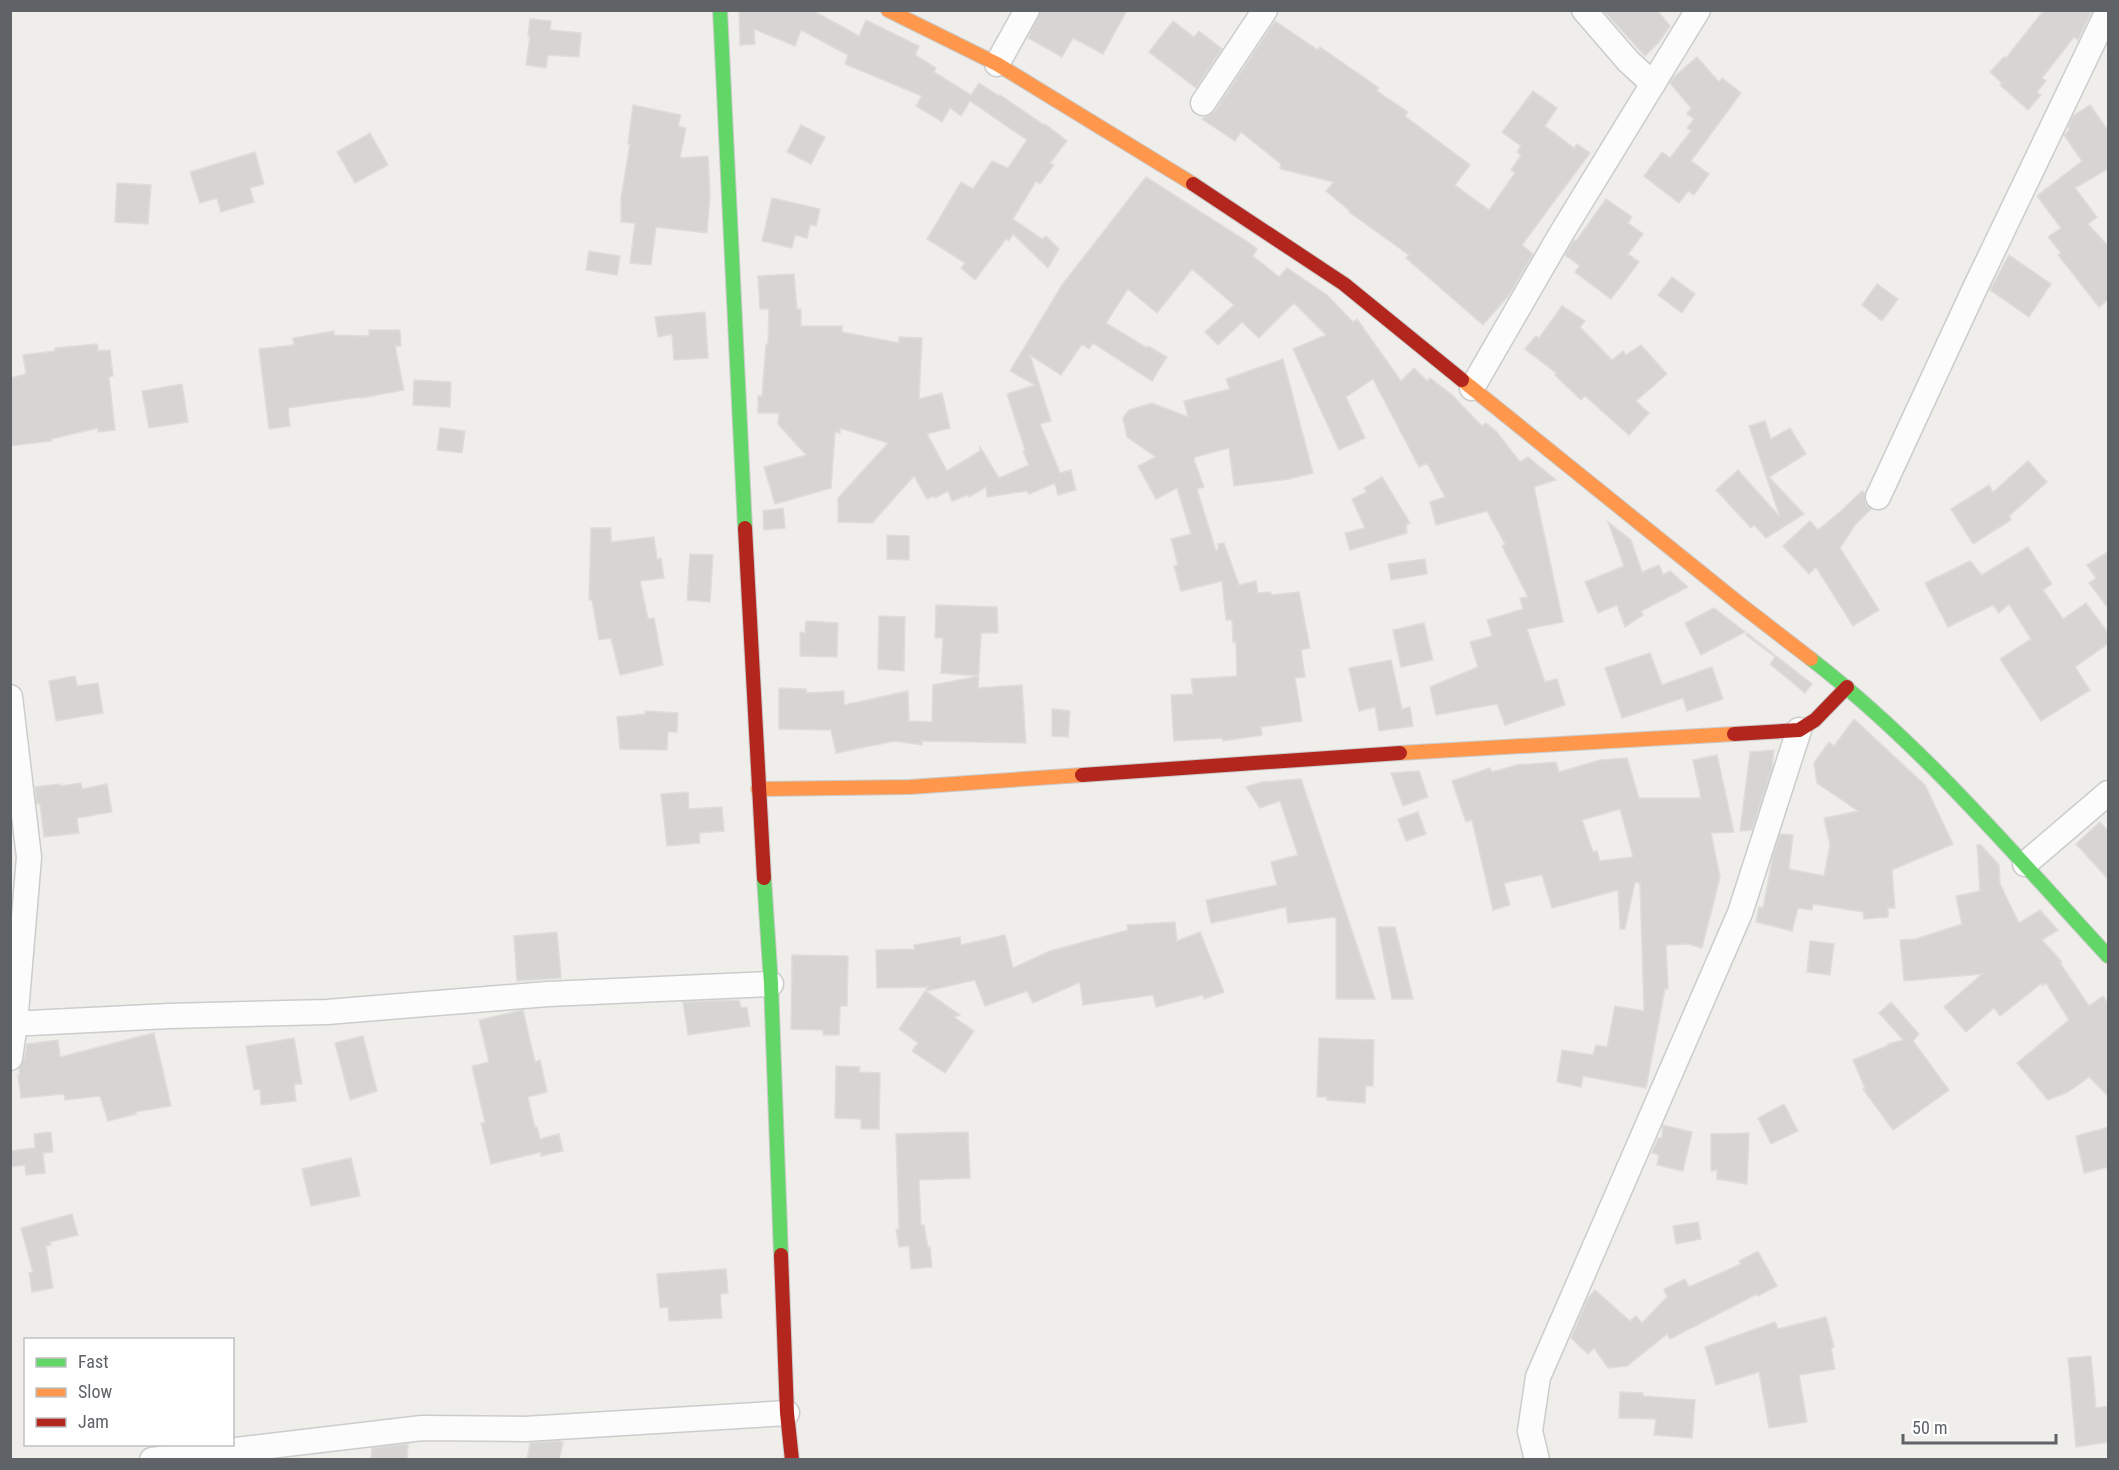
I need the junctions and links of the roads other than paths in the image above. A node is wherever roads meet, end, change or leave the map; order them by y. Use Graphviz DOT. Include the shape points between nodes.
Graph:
graph roads {
  1 [pos="720,10"];
  2 [pos="888,10"];
  3 [pos="1027,10"];
  4 [pos="1265,10"];
  5 [pos="1584,10"];
  6 [pos="1698,10"];
  7 [pos="2109,11"];
  8 [pos="997,64"];
  9 [pos="1653,84"];
  10 [pos="1203,103"];
  11 [pos="1472,388"];
  12 [pos="1878,497"];
  13 [pos="1847,687"];
  14 [pos="10,697"];
  15 [pos="1799,730"];
  16 [pos="758,789"];
  17 [pos="2109,794"];
  18 [pos="2025,864"];
  19 [pos="2109,956"];
  20 [pos="771,984"];
  21 [pos="13,1024"];
  22 [pos="10,1058"];
  23 [pos="787,1413"];
  24 [pos="152,1460"];
  25 [pos="792,1460"];
  26 [pos="1536,1460"];
  1 -- 16 [label="street"];
  2 -- 8 [label="street"];
  3 -- 8 [label="street"];
  4 -- 10 [label="street"];
  5 -- 9 [label="street"];
  6 -- 9 [label="street"];
  7 -- 12 [label="street"];
  8 -- 11 [label="street" via="1219,200 1344,284"];
  9 -- 11 [label="street"];
  11 -- 13 [label="street"];
  13 -- 15 [label="street" via="1815,720"];
  13 -- 18 [label="street" via="1941,774"];
  14 -- 21 [label="street" via="28,857"];
  15 -- 16 [label="street" via="910,787"];
  15 -- 26 [label="street" via="1740,914 1538,1377 1530,1431"];
  16 -- 20 [label="street"];
  17 -- 18 [label="street"];
  18 -- 19 [label="street"];
  20 -- 21 [label="street" via="548,994 327,1012"];
  20 -- 23 [label="street"];
  21 -- 22 [label="street"];
  23 -- 24 [label="street" via="525,1429 422,1428"];
  23 -- 25 [label="street"];
}
